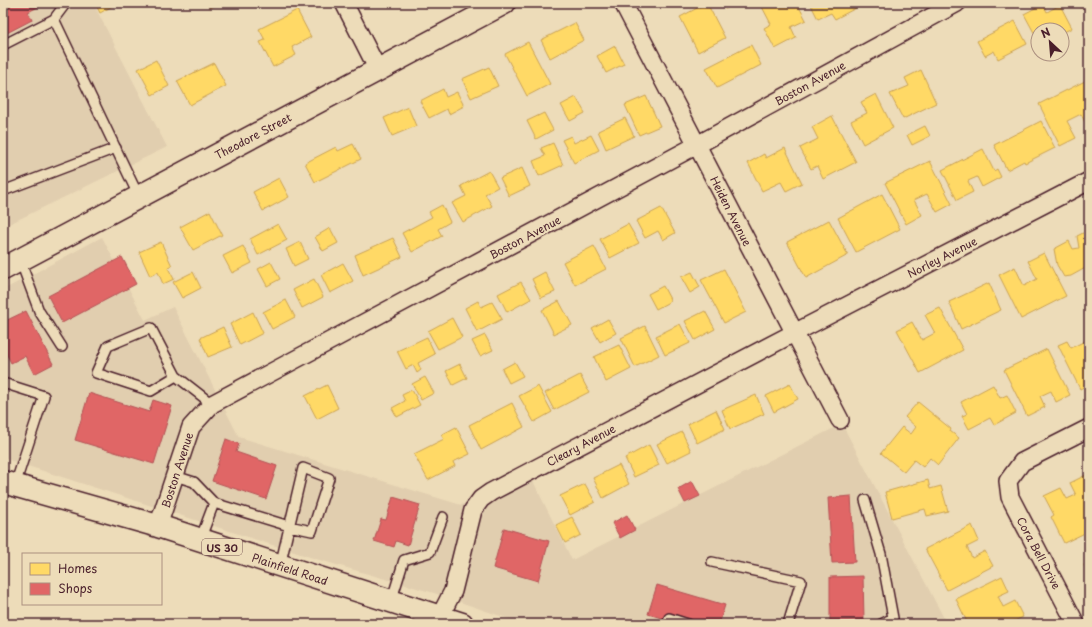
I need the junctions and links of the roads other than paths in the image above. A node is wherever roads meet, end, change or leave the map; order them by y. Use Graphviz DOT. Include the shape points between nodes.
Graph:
graph roads {
  1 [pos="66,3"];
  2 [pos="344,3"];
  3 [pos="504,3"];
  4 [pos="623,3"];
  5 [pos="957,3"];
  6 [pos="54,19"];
  7 [pos="3,45"];
  8 [pos="378,70"];
  9 [pos="697,145"];
  10 [pos="116,148"];
  11 [pos="1089,181"];
  12 [pos="3,191"];
  13 [pos="139,197"];
  14 [pos="11,265"];
  15 [pos="794,333"];
  16 [pos="62,347"];
  17 [pos="176,376"];
  18 [pos="3,383"];
  19 [pos="212,404"];
  20 [pos="840,420"];
  21 [pos="1089,428"];
  22 [pos="175,476"];
  23 [pos="9,484"];
  24 [pos="865,500"];
  25 [pos="214,503"];
  26 [pos="443,518"];
  27 [pos="158,526"];
  28 [pos="289,526"];
  29 [pos="200,540"];
  30 [pos="712,562"];
  31 [pos="280,566"];
  32 [pos="391,602"];
  33 [pos="438,621"];
  34 [pos="462,624"];
  35 [pos="667,624"];
  36 [pos="688,624"];
  37 [pos="788,624"];
  38 [pos="881,624"];
  39 [pos="1076,624"];
  1 -- 6 [label="lane"];
  2 -- 8 [label="street"];
  3 -- 8 [label="main road, Theodore Street"];
  4 -- 9 [label="street, Heiden Avenue"];
  5 -- 9 [label="street, Boston Avenue"];
  6 -- 7 [label="lane"];
  6 -- 10 [label="lane"];
  8 -- 13 [label="main road, Theodore Street"];
  9 -- 15 [label="street, Heiden Avenue"];
  9 -- 19 [label="street, Boston Avenue"];
  10 -- 12 [label="lane"];
  10 -- 13 [label="lane"];
  11 -- 15 [label="street, Norley Avenue"];
  13 -- 14 [label="main road, Theodore Street"];
  14 -- 16 [label="lane"];
  15 -- 20 [label="street, Heiden Avenue"];
  15 -- 33 [label="street, Cleary Avenue" via="481,499 473,510 453,591"];
  17 -- 17 [label="lane" via="151,328 108,346 96,373 151,391"];
  17 -- 19 [label="lane"];
  18 -- 23 [label="lane" via="44,396"];
  19 -- 22 [label="street, Boston Avenue" via="191,427"];
  21 -- 39 [label="street, Cora Bell Drive" via="1022,462 1008,481 1010,497"];
  22 -- 25 [label="lane" via="194,482"];
  22 -- 27 [label="street, Boston Avenue"];
  23 -- 27 [label="main road, Plainfield Road / US 30"];
  24 -- 38 [label="lane" via="881,554 893,618"];
  25 -- 28 [label="lane"];
  25 -- 29 [label="lane"];
  26 -- 32 [label="lane" via="430,552 404,560"];
  27 -- 29 [label="main road, Plainfield Road / US 30"];
  28 -- 28 [label="lane" via="312,531 329,478 303,468"];
  28 -- 31 [label="lane"];
  29 -- 31 [label="main road, Plainfield Road / US 30"];
  30 -- 37 [label="lane" via="801,581"];
  31 -- 32 [label="main road, Plainfield Road / US 30"];
  32 -- 33 [label="main road, Plainfield Road / US 30"];
  33 -- 34 [label="main road, Plainfield Road / US 30"];
  35 -- 36 [label="lane" via="669,618"];
}
